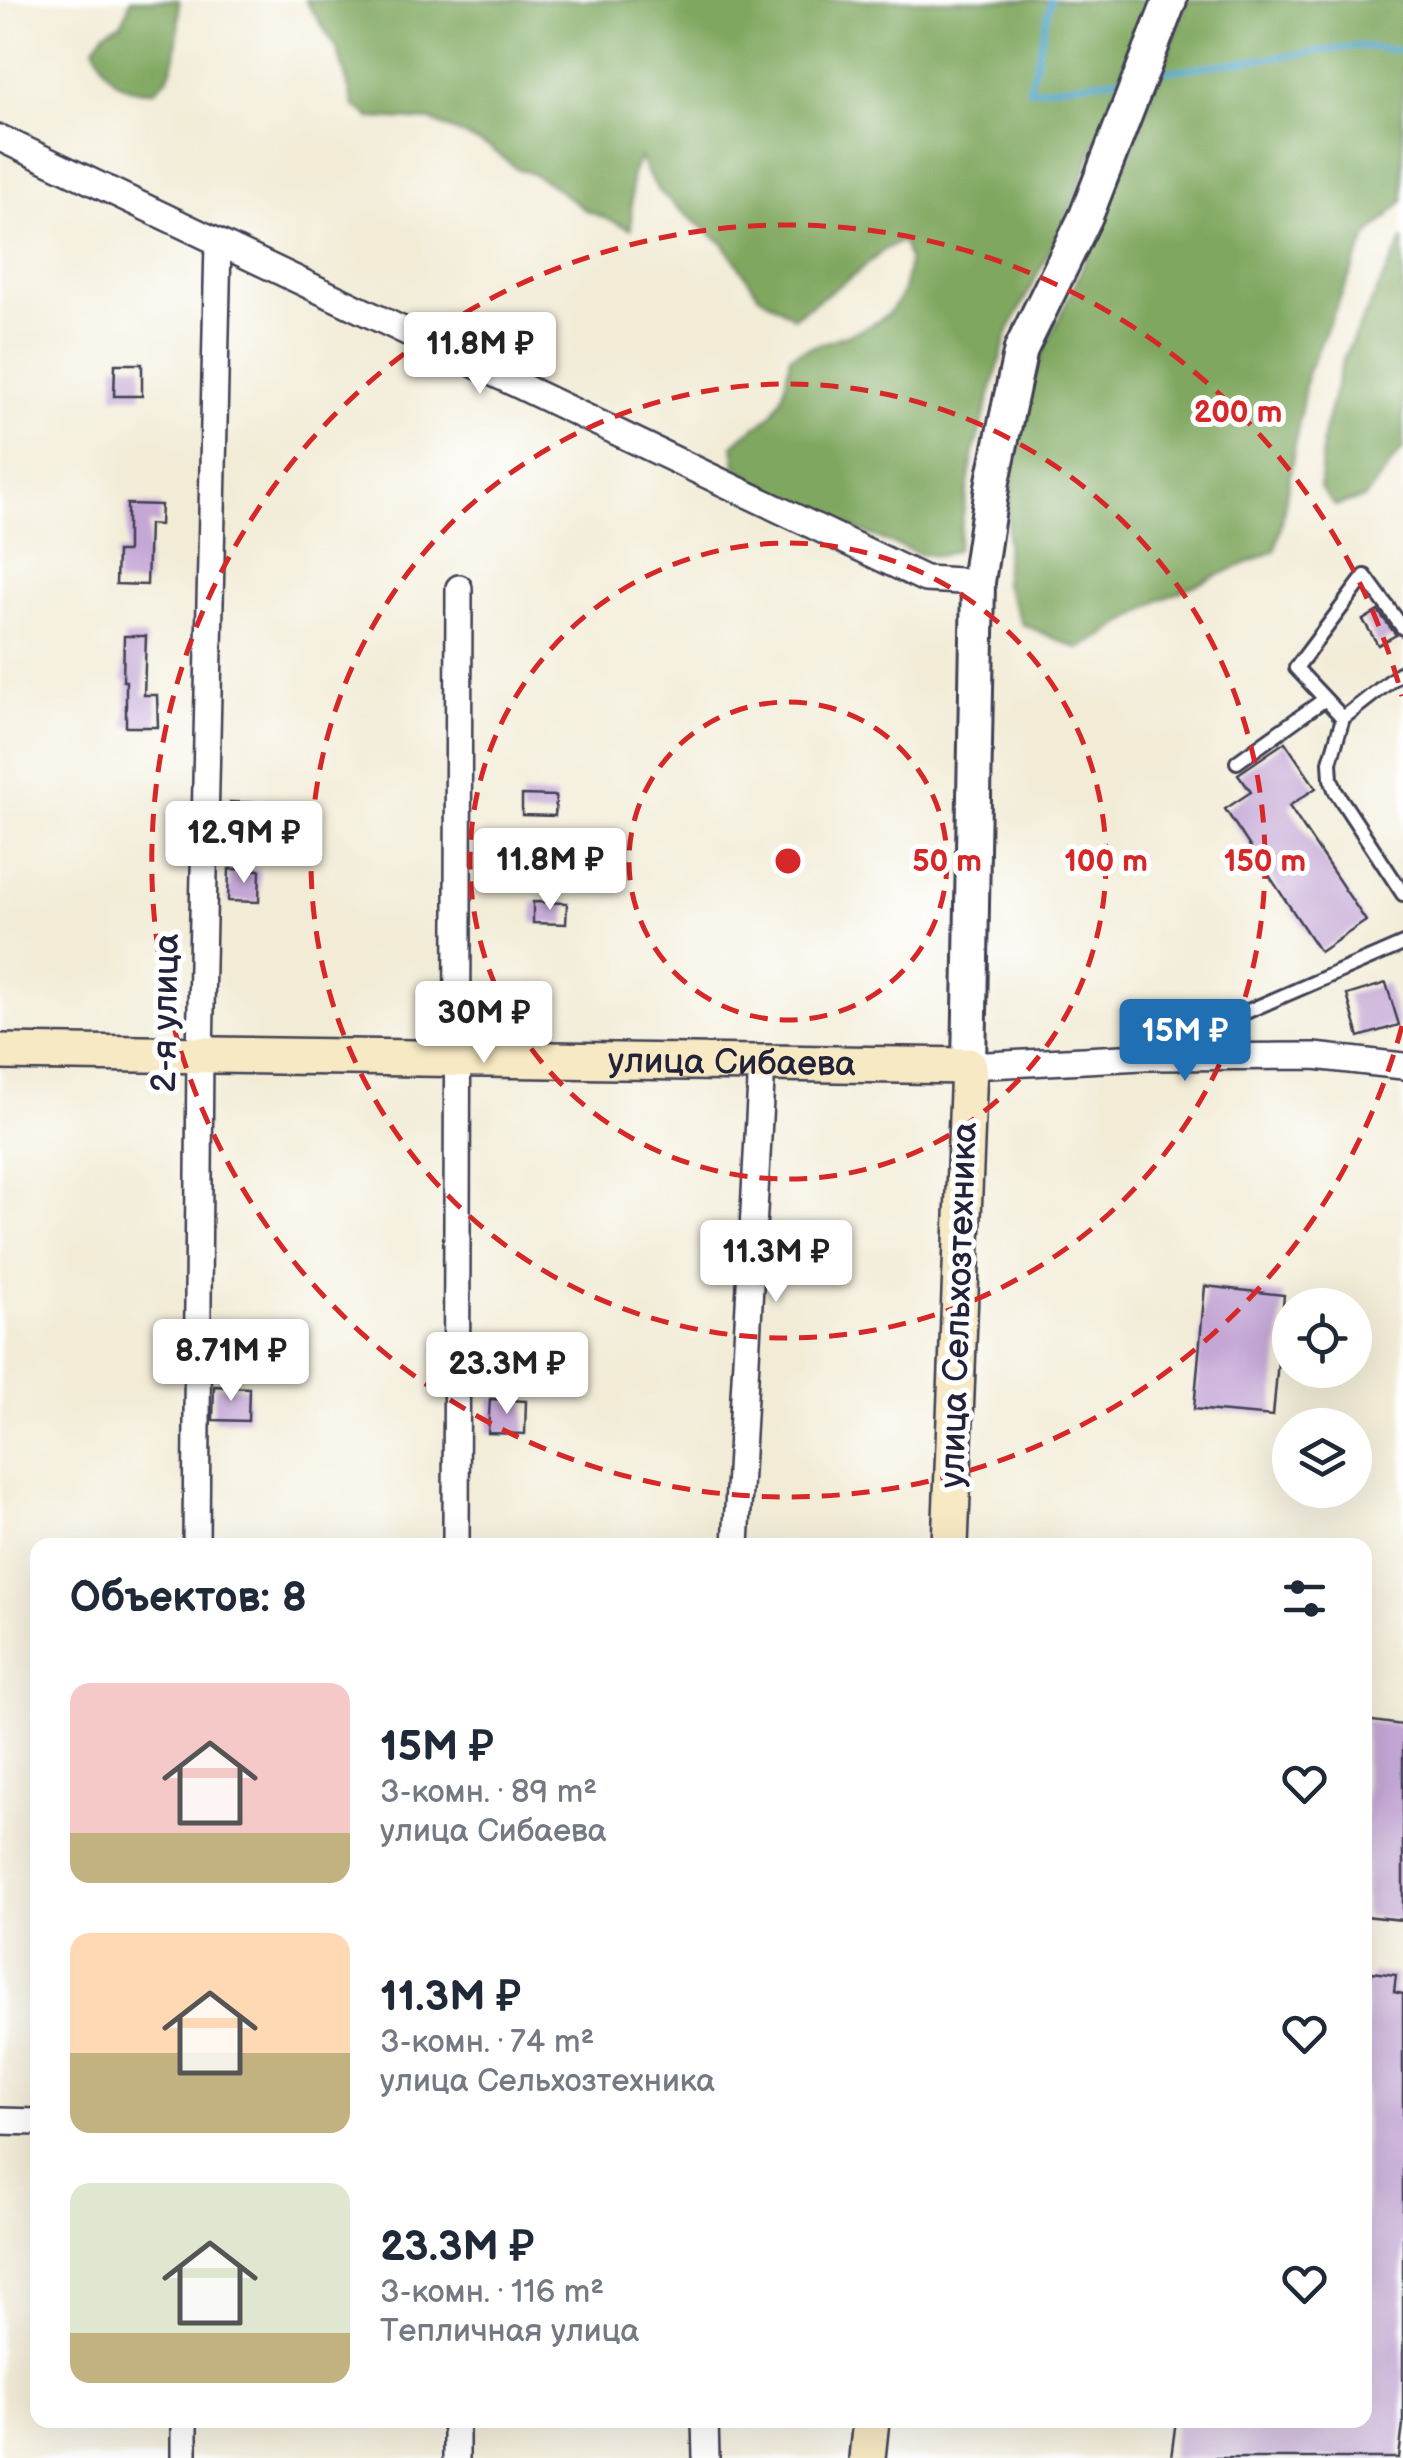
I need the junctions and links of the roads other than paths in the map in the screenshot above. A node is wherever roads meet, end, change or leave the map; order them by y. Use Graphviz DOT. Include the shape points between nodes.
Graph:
graph roads {
  1 [pos="1170,0"];
  2 [pos="0,138"];
  3 [pos="218,242"];
  4 [pos="978,582"];
  5 [pos="459,588"];
  6 [pos="1403,628"];
  7 [pos="1403,671"];
  8 [pos="1325,699"];
  9 [pos="1343,718"];
  10 [pos="1237,762"];
  11 [pos="1403,894"];
  12 [pos="1403,944"];
  13 [pos="0,1052"];
  14 [pos="200,1053"];
  15 [pos="1142,1057"];
  16 [pos="456,1058"];
  17 [pos="762,1063"];
  18 [pos="969,1066"];
  19 [pos="1403,1066"];
  20 [pos="196,1538"];
  21 [pos="456,1538"];
  22 [pos="736,1538"];
  23 [pos="950,1538"];
  24 [pos="0,2121"];
  25 [pos="30,2122"];
  26 [pos="184,2428"];
  27 [pos="456,2428"];
  28 [pos="705,2428"];
  29 [pos="870,2428"];
  30 [pos="184,2458"];
  31 [pos="456,2458"];
  32 [pos="706,2458"];
  33 [pos="867,2458"];
  1 -- 4 [label="street" via="1086,216 1022,348"];
  2 -- 3 [label="street"];
  3 -- 4 [label="street" via="925,579"];
  3 -- 14 [label="street, 2-я улица"];
  4 -- 18 [label="street"];
  5 -- 16 [label="street"];
  6 -- 8 [label="lane" via="1365,576 1296,668"];
  7 -- 9 [label="lane"];
  8 -- 9 [label="lane"];
  8 -- 10 [label="lane"];
  9 -- 11 [label="lane" via="1330,779"];
  12 -- 15 [label="lane"];
  13 -- 14 [label="main road, улица Сибаева"];
  14 -- 16 [label="main road, улица Сибаева"];
  14 -- 20 [label="street, 2-я улица"];
  15 -- 18 [label="street, улица Сибаева"];
  15 -- 19 [label="street, улица Сибаева" via="1314,1056"];
  16 -- 17 [label="main road, улица Сибаева"];
  16 -- 21 [label="street"];
  17 -- 18 [label="main road, улица Сибаева"];
  17 -- 22 [label="street"];
  18 -- 23 [label="main road, улица Сельхозтехника"];
  24 -- 25 [label="street"];
  26 -- 30 [label="street"];
  27 -- 31 [label="street"];
  28 -- 32 [label="street"];
  29 -- 33 [label="main road"];
}
